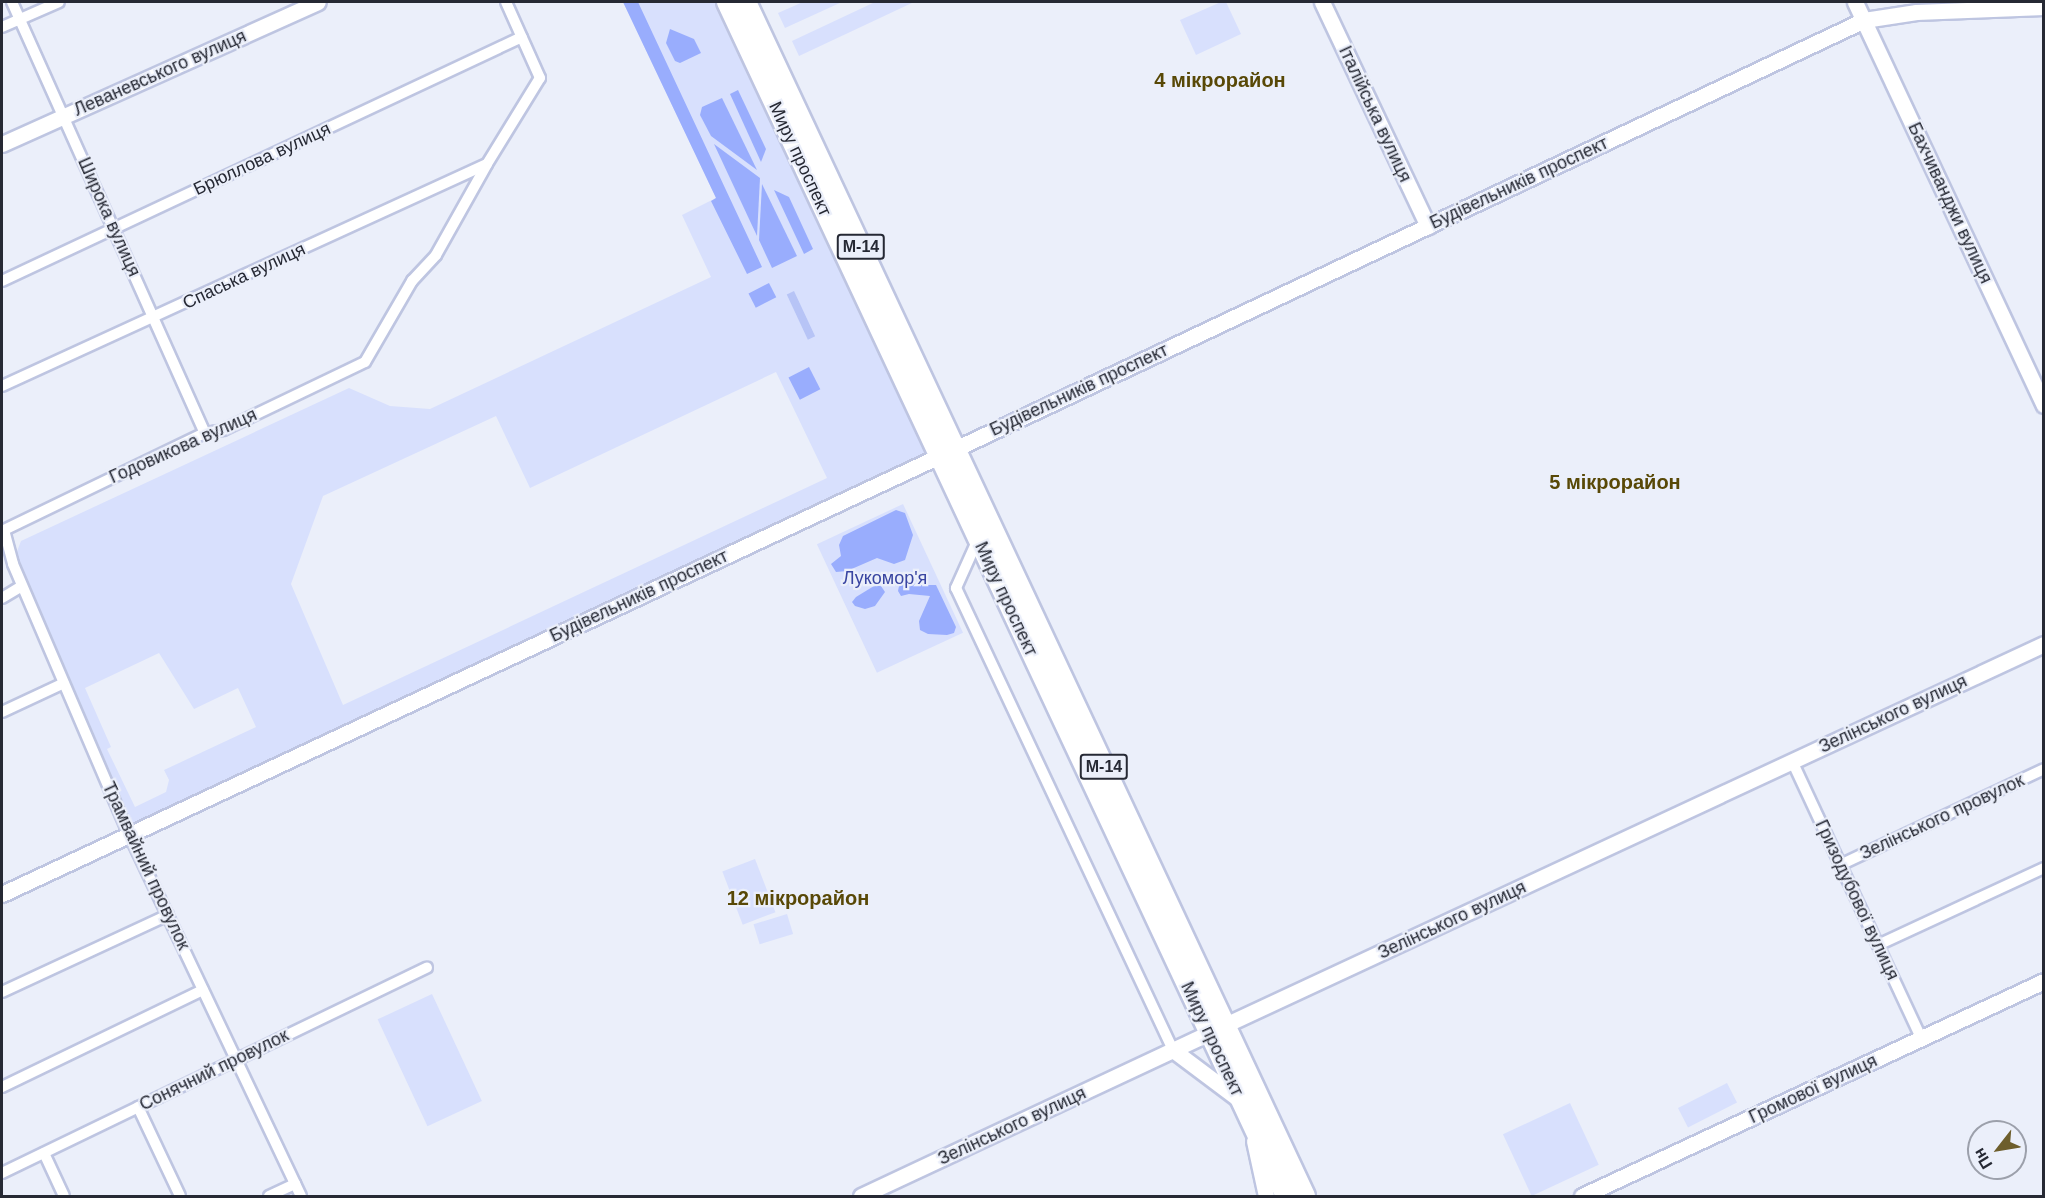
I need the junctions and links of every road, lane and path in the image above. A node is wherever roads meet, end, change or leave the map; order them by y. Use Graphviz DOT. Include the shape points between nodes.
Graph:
graph roads {
  1 [pos="12,2"];
  2 [pos="59,2"];
  3 [pos="318,2"];
  4 [pos="506,2"];
  5 [pos="727,2"];
  6 [pos="746,2"];
  7 [pos="1322,2"];
  8 [pos="1856,2"];
  9 [pos="1954,6"];
  10 [pos="2043,7"];
  11 [pos="20,19"];
  12 [pos="1864,20"];
  13 [pos="2,27"];
  14 [pos="522,37"];
  15 [pos="63,116"];
  16 [pos="2,144"];
  17 [pos="487,164"];
  18 [pos="1428,226"];
  19 [pos="114,229"];
  20 [pos="2,280"];
  21 [pos="154,318"];
  22 [pos="2,386"];
  23 [pos="2043,405"];
  24 [pos="205,433"];
  25 [pos="947,452"];
  26 [pos="3,530"];
  27 [pos="978,538"];
  28 [pos="22,586"];
  29 [pos="2,598"];
  30 [pos="2043,644"];
  31 [pos="64,683"];
  32 [pos="2,712"];
  33 [pos="1792,761"];
  34 [pos="2043,769"];
  35 [pos="129,834"];
  36 [pos="1840,865"];
  37 [pos="2043,868"];
  38 [pos="2,894"];
  39 [pos="168,915"];
  40 [pos="1878,945"];
  41 [pos="427,968"];
  42 [pos="2043,981"];
  43 [pos="203,990"];
  44 [pos="2,992"];
  45 [pos="1217,1029"];
  46 [pos="1921,1038"];
  47 [pos="1173,1050"];
  48 [pos="236,1060"];
  49 [pos="2,1086"];
  50 [pos="138,1107"];
  51 [pos="1245,1110"];
  52 [pos="44,1153"];
  53 [pos="2,1173"];
  54 [pos="295,1184"];
  55 [pos="64,1197"];
  56 [pos="180,1197"];
  57 [pos="269,1197"];
  58 [pos="301,1197"];
  59 [pos="861,1197"];
  60 [pos="1266,1197"];
  61 [pos="1286,1197"];
  62 [pos="1305,1197"];
  63 [pos="1582,1197"];
  1 -- 11 [label="street, Широка вулиця"];
  2 -- 11 [label="street"];
  3 -- 15 [label="street, Леваневського вулиця"];
  4 -- 14 [label="street"];
  5 -- 25 [label="highway, Миру проспект / М-14"];
  6 -- 25 [label="highway, Миру проспект / М-14"];
  7 -- 18 [label="street, Італійська вулиця"];
  8 -- 12 [label="street, Бахчиванджи вулиця"];
  9 -- 10 [label="street, Будівельників проспект"];
  9 -- 12 [label="street, Будівельників проспект"];
  11 -- 13 [label="street"];
  11 -- 15 [label="street, Широка вулиця"];
  12 -- 18 [label="street, Будівельників проспект"];
  12 -- 23 [label="street, Бахчиванджи вулиця"];
  14 -- 17 [label="street" via="540,78"];
  14 -- 19 [label="street, Брюллова вулиця"];
  15 -- 16 [label="street, Леваневського вулиця"];
  15 -- 19 [label="street, Широка вулиця"];
  17 -- 21 [label="street, Спаська вулиця"];
  17 -- 24 [label="street, Годовикова вулиця" via="436,255 412,281 365,362 223,430"];
  18 -- 25 [label="street, Будівельників проспект"];
  19 -- 20 [label="street, Брюллова вулиця"];
  19 -- 21 [label="street, Широка вулиця"];
  21 -- 22 [label="street, Спаська вулиця"];
  21 -- 24 [label="street, Широка вулиця"];
  24 -- 26 [label="street, Годовикова вулиця"];
  25 -- 27 [label="highway, Миру проспект / М-14"];
  25 -- 35 [label="street, Будівельників проспект"];
  25 -- 45 [label="highway, Миру проспект / М-14"];
  26 -- 28 [label="street, Трамвайний провулок"];
  27 -- 45 [label="highway, Миру проспект / М-14"];
  27 -- 47 [label="street" via="957,588"];
  28 -- 29 [label="street"];
  28 -- 31 [label="street, Трамвайний провулок"];
  30 -- 33 [label="street, Зелінського вулиця"];
  31 -- 32 [label="street"];
  31 -- 35 [label="street, Трамвайний провулок"];
  33 -- 36 [label="street, Гризодубової вулиця"];
  33 -- 45 [label="street, Зелінського вулиця"];
  34 -- 36 [label="street, Зелінського провулок"];
  35 -- 38 [label="street, Будівельників проспект"];
  35 -- 39 [label="street, Трамвайний провулок"];
  36 -- 40 [label="street, Гризодубової вулиця"];
  37 -- 40 [label="street"];
  39 -- 43 [label="street, Трамвайний провулок"];
  39 -- 44 [label="street"];
  40 -- 46 [label="street, Гризодубової вулиця"];
  41 -- 48 [label="street, Сонячний провулок"];
  42 -- 46 [label="street, Громової вулиця"];
  43 -- 48 [label="street, Трамвайний провулок"];
  43 -- 49 [label="street"];
  45 -- 47 [label="street, Зелінського вулиця"];
  45 -- 51 [label="highway, Миру проспект / М-14"];
  45 -- 62 [label="highway, Миру проспект / М-14"];
  46 -- 63 [label="street, Громової вулиця"];
  47 -- 51 [label="street"];
  47 -- 59 [label="street, Зелінського вулиця"];
  48 -- 50 [label="street, Сонячний провулок"];
  48 -- 54 [label="street, Трамвайний провулок"];
  50 -- 52 [label="street, Сонячний провулок"];
  50 -- 56 [label="street"];
  51 -- 60 [label="street"];
  51 -- 61 [label="highway, Миру проспект / М-14"];
  52 -- 53 [label="street, Сонячний провулок"];
  52 -- 55 [label="street"];
  54 -- 57 [label="street"];
  54 -- 58 [label="street, Трамвайний провулок"];
}
